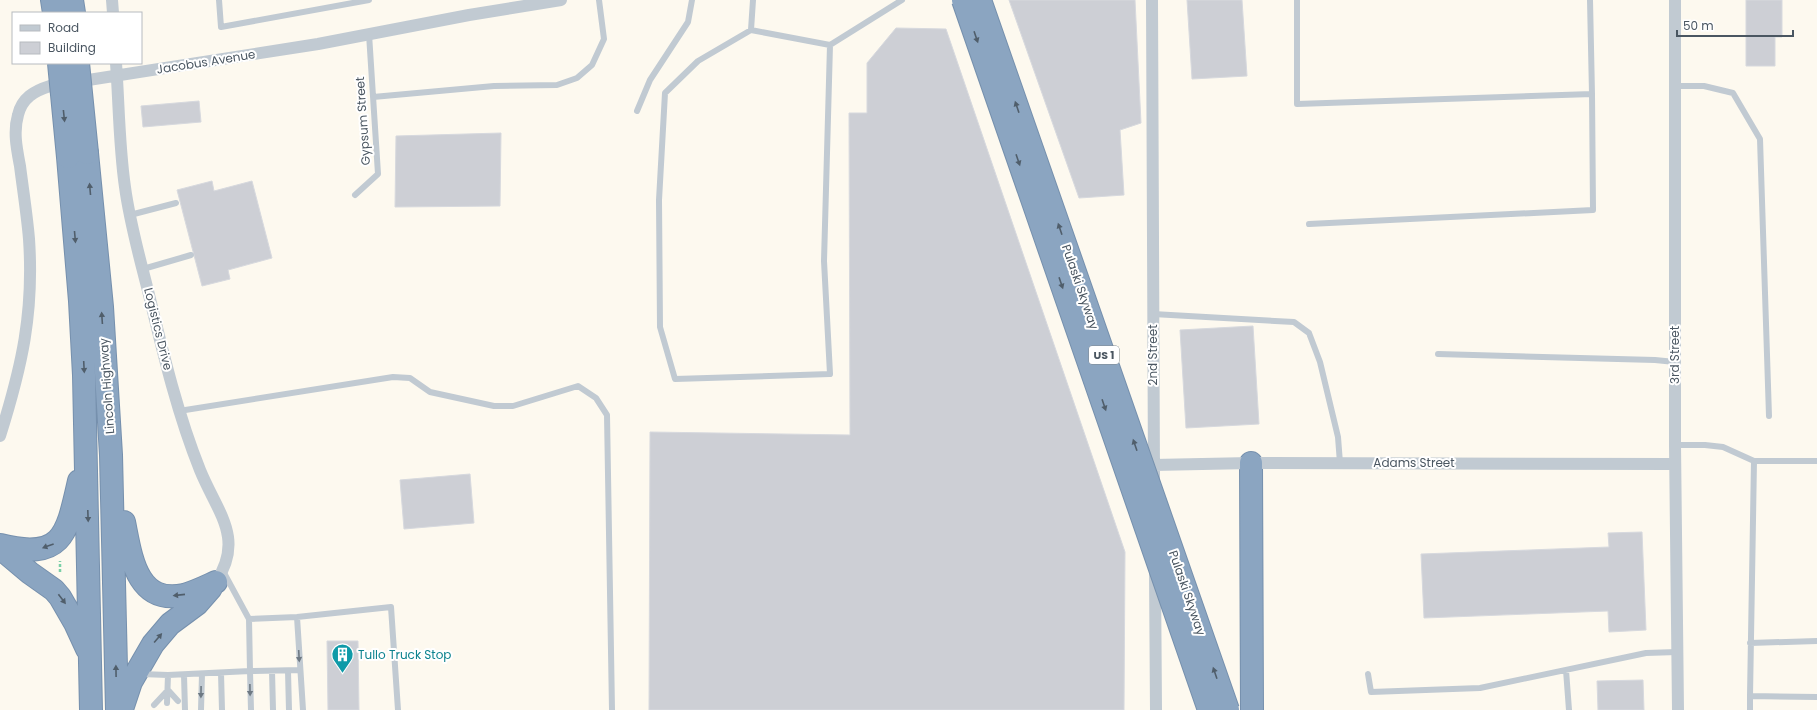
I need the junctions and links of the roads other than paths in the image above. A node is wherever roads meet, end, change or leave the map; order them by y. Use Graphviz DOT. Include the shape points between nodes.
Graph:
graph roads {
  1 [pos="52,0"];
  2 [pos="72,0"];
  3 [pos="112,0"];
  4 [pos="219,0"];
  5 [pos="369,0"];
  6 [pos="562,0"];
  7 [pos="599,0"];
  8 [pos="692,0"];
  9 [pos="753,0"];
  10 [pos="902,0"];
  11 [pos="963,0"];
  12 [pos="980,0"];
  13 [pos="1152,0"];
  14 [pos="1297,0"];
  15 [pos="1590,0"];
  16 [pos="1675,0"];
  17 [pos="54,12"];
  18 [pos="74,12"];
  19 [pos="113,12"];
  20 [pos="751,30"];
  21 [pos="369,34"];
  22 [pos="830,45"];
  23 [pos="59,64"];
  24 [pos="78,64"];
  25 [pos="116,64"];
  26 [pos="117,76"];
  27 [pos="1675,86"];
  28 [pos="1592,94"];
  29 [pos="373,98"];
  30 [pos="637,111"];
  31 [pos="77,155"];
  32 [pos="355,195"];
  33 [pos="176,203"];
  34 [pos="130,215"];
  35 [pos="1309,224"];
  36 [pos="191,255"];
  37 [pos="143,269"];
  38 [pos="1153,314"];
  39 [pos="1438,354"];
  40 [pos="1675,362"];
  41 [pos="179,411"];
  42 [pos="1769,416"];
  43 [pos="0,436"];
  44 [pos="1675,445"];
  45 [pos="86,449"];
  46 [pos="111,455"];
  47 [pos="1754,461"];
  48 [pos="1817,461"];
  49 [pos="1251,463"];
  50 [pos="1340,463"];
  51 [pos="1675,464"];
  52 [pos="1153,465"];
  53 [pos="0,546"];
  54 [pos="219,577"];
  55 [pos="297,617"];
  56 [pos="249,619"];
  57 [pos="1817,640"];
  58 [pos="1750,643"];
  59 [pos="1677,652"];
  60 [pos="90,658"];
  61 [pos="300,670"];
  62 [pos="1566,670"];
  63 [pos="250,671"];
  64 [pos="272,671"];
  65 [pos="288,671"];
  66 [pos="136,673"];
  67 [pos="221,673"];
  68 [pos="202,674"];
  69 [pos="1368,674"];
  70 [pos="184,675"];
  71 [pos="168,676"];
  72 [pos="168,690"];
  73 [pos="1750,696"];
  74 [pos="1817,698"];
  75 [pos="178,701"];
  76 [pos="167,703"];
  77 [pos="154,705"];
  78 [pos="91,710"];
  79 [pos="117,710"];
  80 [pos="121,710"];
  81 [pos="185,710"];
  82 [pos="201,710"];
  83 [pos="222,710"];
  84 [pos="251,710"];
  85 [pos="273,710"];
  86 [pos="289,710"];
  87 [pos="303,710"];
  88 [pos="398,710"];
  89 [pos="612,710"];
  90 [pos="1156,710"];
  91 [pos="1209,710"];
  92 [pos="1228,710"];
  93 [pos="1252,710"];
  94 [pos="1569,710"];
  95 [pos="1678,710"];
  96 [pos="1750,710"];
  1 -- 17 [label="highway"];
  2 -- 18 [label="highway"];
  3 -- 19 [label="street"];
  4 -- 5 [label="lane" via="221,27"];
  6 -- 21 [label="street, Jacobus Avenue"];
  7 -- 29 [label="lane" via="604,39 592,65 577,78 557,86 494,86"];
  8 -- 30 [label="lane" via="688,22 650,80"];
  9 -- 20 [label="lane"];
  10 -- 22 [label="lane"];
  11 -- 91 [label="highway, Pulaski Skyway / US 1, one-way, bridge"];
  92 -- 12 [label="highway, Pulaski Skyway / US 1, one-way, bridge"];
  13 -- 38 [label="street, 2nd Street"];
  14 -- 28 [label="lane" via="1297,104"];
  15 -- 28 [label="lane"];
  16 -- 27 [label="street, 3rd Street"];
  20 -- 22 [label="lane"];
  20 -- 22 [label="lane" via="698,61 665,93 659,200 660,327 676,378 830,374 824,260"];
  21 -- 26 [label="street, Jacobus Avenue"];
  21 -- 29 [label="lane, Gypsum Street"];
  23 -- 31 [label="highway, Lincoln Highway, one-way, bridge"];
  24 -- 31 [label="highway, Lincoln Highway, bridge"];
  25 -- 26 [label="street, Logistics Drive"];
  26 -- 34 [label="street, Logistics Drive" via="123,172"];
  26 -- 43 [label="street, Jacobus Avenue" via="42,88 29,95 20,108 17,145 29,237 30,306 24,349"];
  27 -- 40 [label="street, 3rd Street"];
  27 -- 42 [label="lane" via="1704,86 1733,93 1760,139"];
  28 -- 35 [label="lane" via="1593,210"];
  29 -- 32 [label="lane, Gypsum Street" via="378,174"];
  31 -- 45 [label="highway, Lincoln Highway, one-way"];
  46 -- 31 [label="highway, Lincoln Highway, one-way" via="102,307"];
  33 -- 34 [label="lane"];
  34 -- 37 [label="street, Logistics Drive"];
  36 -- 37 [label="lane"];
  37 -- 41 [label="street, Logistics Drive"];
  38 -- 50 [label="lane" via="1294,322 1310,333 1320,362 1338,437"];
  38 -- 52 [label="street, 2nd Street"];
  39 -- 40 [label="lane"];
  40 -- 44 [label="street, 3rd Street"];
  41 -- 54 [label="street, Logistics Drive" via="203,476 227,530 230,547 227,563"];
  41 -- 89 [label="lane" via="393,377 410,378 430,392 494,406 513,406 578,386 596,398 607,415"];
  44 -- 47 [label="lane" via="1723,447"];
  44 -- 51 [label="street, 3rd Street"];
  45 -- 53 [label="highway, one-way" via="70,520 58,541 31,550"];
  45 -- 60 [label="highway, Lincoln Highway, one-way"];
  54 -- 46 [label="highway, one-way" via="191,593 174,596 158,593 145,585 132,561"];
  79 -- 46 [label="highway, Lincoln Highway, one-way"];
  47 -- 48 [label="lane"];
  47 -- 58 [label="lane"];
  49 -- 50 [label="street, Adams Street"];
  49 -- 52 [label="street, Adams Street"];
  49 -- 93 [label="highway"];
  50 -- 51 [label="street, Adams Street"];
  51 -- 59 [label="street, 3rd Street"];
  52 -- 90 [label="street, 2nd Street"];
  53 -- 60 [label="highway, one-way" via="60,597 76,623"];
  54 -- 56 [label="lane"];
  66 -- 54 [label="highway, one-way" via="146,653 162,633 196,604"];
  55 -- 56 [label="lane"];
  55 -- 61 [label="lane, one-way"];
  55 -- 88 [label="lane" via="392,607"];
  56 -- 63 [label="lane"];
  57 -- 58 [label="lane"];
  58 -- 73 [label="lane"];
  59 -- 62 [label="lane" via="1646,653"];
  59 -- 95 [label="street, 3rd Street"];
  60 -- 78 [label="highway, Lincoln Highway"];
  61 -- 65 [label="lane"];
  61 -- 87 [label="lane"];
  62 -- 69 [label="lane" via="1480,688 1371,692"];
  62 -- 94 [label="lane"];
  63 -- 64 [label="lane"];
  63 -- 67 [label="lane"];
  63 -- 84 [label="lane, one-way"];
  64 -- 65 [label="lane"];
  64 -- 85 [label="lane"];
  65 -- 86 [label="lane"];
  66 -- 71 [label="lane"];
  66 -- 80 [label="highway"];
  67 -- 68 [label="lane"];
  67 -- 83 [label="lane"];
  68 -- 70 [label="lane"];
  68 -- 82 [label="lane, one-way"];
  70 -- 71 [label="lane"];
  70 -- 81 [label="lane"];
  71 -- 72 [label="lane"];
  72 -- 75 [label="lane"];
  72 -- 76 [label="lane"];
  72 -- 77 [label="lane"];
  73 -- 74 [label="lane"];
  73 -- 96 [label="lane"];
}
